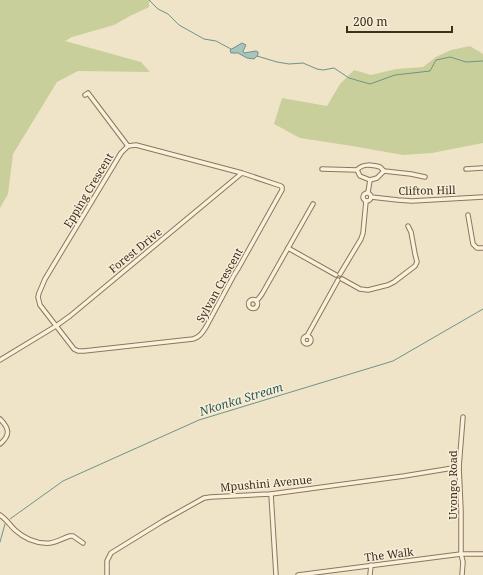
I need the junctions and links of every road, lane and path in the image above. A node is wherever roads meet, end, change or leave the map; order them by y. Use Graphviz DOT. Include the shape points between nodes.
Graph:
graph roads {
  1 [pos="85,95"];
  2 [pos="128,146"];
  3 [pos="483,168"];
  4 [pos="322,169"];
  5 [pos="466,169"];
  6 [pos="357,170"];
  7 [pos="384,171"];
  8 [pos="242,173"];
  9 [pos="425,177"];
  10 [pos="370,180"];
  11 [pos="368,192"];
  12 [pos="371,197"];
  13 [pos="483,197"];
  14 [pos="366,201"];
  15 [pos="313,204"];
  16 [pos="468,214"];
  17 [pos="408,226"];
  18 [pos="288,248"];
  19 [pos="483,248"];
  20 [pos="338,274"];
  21 [pos="340,279"];
  22 [pos="256,301"];
  23 [pos="56,326"];
  24 [pos="307,336"];
  25 [pos="0,360"];
  26 [pos="463,417"];
  27 [pos="0,419"];
  28 [pos="0,444"];
  29 [pos="459,467"];
  30 [pos="270,494"];
  31 [pos="0,515"];
  32 [pos="83,543"];
  33 [pos="461,554"];
  34 [pos="483,554"];
  35 [pos="371,565"];
  36 [pos="107,575"];
  37 [pos="276,575"];
  38 [pos="298,575"];
  39 [pos="370,575"];
  40 [pos="462,575"];
  1 -- 2 [label="street" via="88,93"];
  2 -- 8 [label="street" via="136,145"];
  2 -- 23 [label="street, Epping Crescent" via="120,153 40,288 40,305"];
  3 -- 5 [label="street"];
  4 -- 6 [label="street"];
  6 -- 7 [label="street" via="368,165 380,167"];
  6 -- 10 [label="street" via="360,176"];
  7 -- 9 [label="street"];
  7 -- 10 [label="street" via="377,178"];
  8 -- 23 [label="street, Forest Drive"];
  8 -- 23 [label="street, Sylvan Crescent" via="282,188 198,338 78,351"];
  10 -- 11 [label="street"];
  11 -- 12 [label="street"];
  11 -- 14 [label="street" via="363,197"];
  12 -- 13 [label="street, Clifton Hill" via="412,201"];
  12 -- 14 [label="street"];
  14 -- 20 [label="street" via="363,233"];
  15 -- 18 [label="street"];
  16 -- 19 [label="street" via="473,244 477,248"];
  17 -- 21 [label="street" via="417,262 415,266 394,282 368,290"];
  18 -- 20 [label="street"];
  18 -- 22 [label="street"];
  20 -- 21 [label="street" via="342,275"];
  21 -- 24 [label="street"];
  23 -- 25 [label="street, Forest Drive"];
  26 -- 29 [label="street, Uvongo Road"];
  27 -- 28 [label="street" via="8,433"];
  29 -- 30 [label="street, Mpushini Avenue"];
  29 -- 33 [label="street, Uvongo Road"];
  30 -- 36 [label="street, Mpushini Avenue" via="199,500 111,553 107,561"];
  30 -- 37 [label="street"];
  31 -- 32 [label="street" via="15,530 34,542 50,543 73,536"];
  33 -- 34 [label="street, The Walk"];
  33 -- 35 [label="street, The Walk"];
  33 -- 40 [label="street, Uvongo Road"];
  35 -- 38 [label="street, The Walk"];
  35 -- 39 [label="street"];
}
